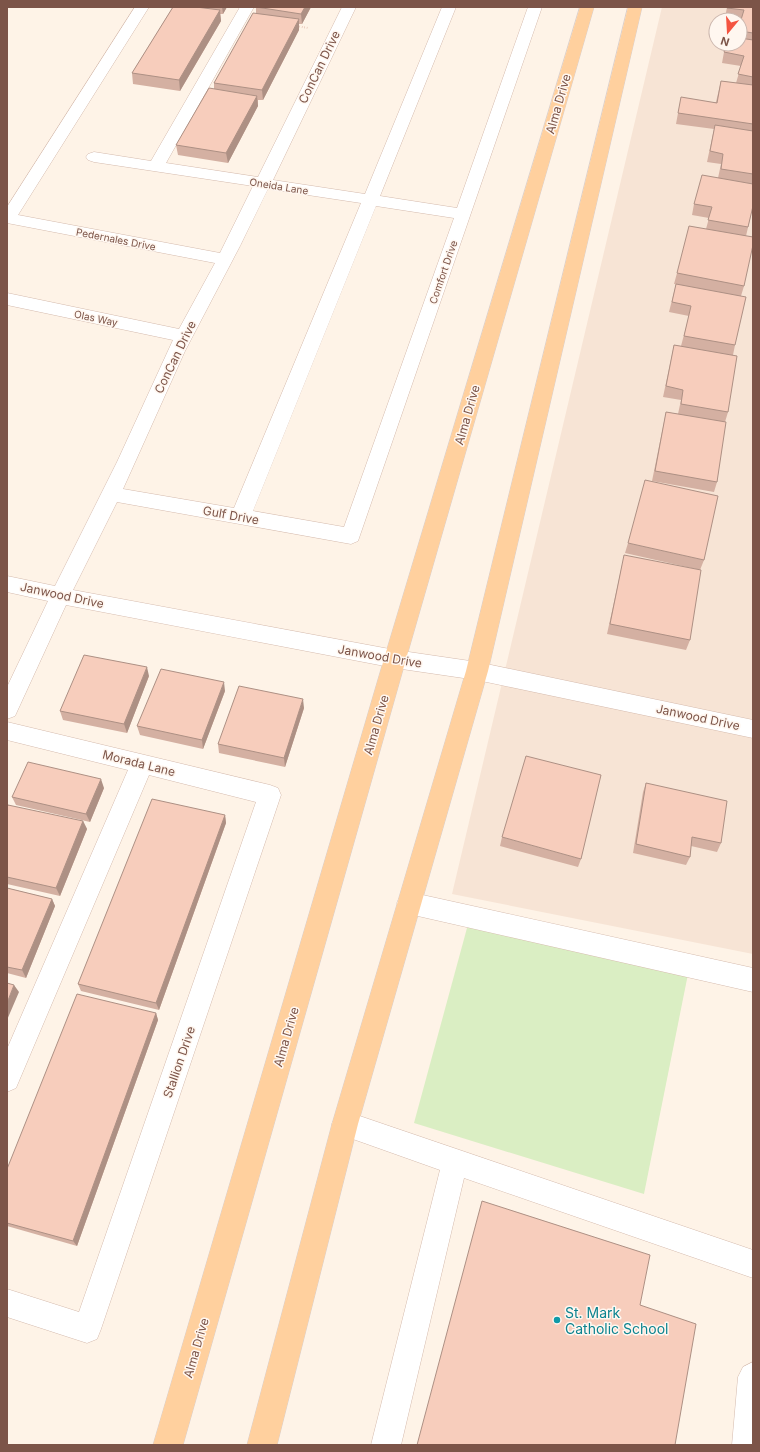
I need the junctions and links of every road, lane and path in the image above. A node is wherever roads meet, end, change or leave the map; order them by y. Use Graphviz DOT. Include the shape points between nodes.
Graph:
graph roads {
  1 [pos="142,7"];
  2 [pos="247,7"];
  3 [pos="349,7"];
  4 [pos="449,7"];
  5 [pos="535,7"];
  6 [pos="587,7"];
  7 [pos="635,7"];
  8 [pos="94,157"];
  9 [pos="156,167"];
  10 [pos="263,183"];
  11 [pos="370,200"];
  12 [pos="463,214"];
  13 [pos="7,218"];
  14 [pos="225,259"];
  15 [pos="7,299"];
  16 [pos="184,336"];
  17 [pos="111,494"];
  18 [pos="241,516"];
  19 [pos="351,536"];
  20 [pos="7,584"];
  21 [pos="60,596"];
  22 [pos="395,659"];
  23 [pos="477,672"];
  24 [pos="7,710"];
  25 [pos="753,729"];
  26 [pos="7,732"];
  27 [pos="142,764"];
  28 [pos="270,795"];
  29 [pos="409,903"];
  30 [pos="753,980"];
  31 [pos="7,1079"];
  32 [pos="344,1124"];
  33 [pos="455,1162"];
  34 [pos="753,1264"];
  35 [pos="7,1303"];
  36 [pos="753,1377"];
  37 [pos="168,1445"];
  38 [pos="262,1445"];
  39 [pos="386,1445"];
  40 [pos="747,1445"];
  1 -- 13 [label="street"];
  2 -- 9 [label="street"];
  3 -- 10 [label="street, ConCan Drive"];
  4 -- 11 [label="street"];
  5 -- 12 [label="street, Comfort Drive"];
  6 -- 22 [label="main road, Alma Drive"];
  7 -- 23 [label="main road"];
  8 -- 9 [label="street, Oneida Lane"];
  9 -- 10 [label="street, Oneida Lane"];
  10 -- 11 [label="street, Oneida Lane"];
  10 -- 14 [label="street, ConCan Drive"];
  11 -- 12 [label="street, Oneida Lane"];
  11 -- 18 [label="street"];
  12 -- 19 [label="street, Comfort Drive"];
  13 -- 14 [label="street, Pedernales Drive"];
  14 -- 16 [label="street, ConCan Drive"];
  15 -- 16 [label="street, Olas Way"];
  16 -- 17 [label="street, ConCan Drive"];
  17 -- 18 [label="street, Gulf Drive"];
  17 -- 21 [label="street, ConCan Drive"];
  18 -- 19 [label="street, Gulf Drive"];
  20 -- 21 [label="street, Janwood Drive"];
  21 -- 22 [label="street, Janwood Drive"];
  21 -- 24 [label="street, ConCan Drive"];
  22 -- 23 [label="street, Janwood Drive"];
  22 -- 37 [label="main road, Alma Drive"];
  23 -- 25 [label="street, Janwood Drive"];
  23 -- 29 [label="main road"];
  26 -- 27 [label="street, Morada Lane"];
  27 -- 28 [label="street, Morada Lane"];
  27 -- 31 [label="street"];
  28 -- 35 [label="street, Stallion Drive" via="87,1329"];
  29 -- 30 [label="street"];
  29 -- 32 [label="main road"];
  32 -- 33 [label="street"];
  32 -- 38 [label="main road"];
  33 -- 34 [label="street"];
  33 -- 39 [label="street"];
  36 -- 40 [label="street"];
}
